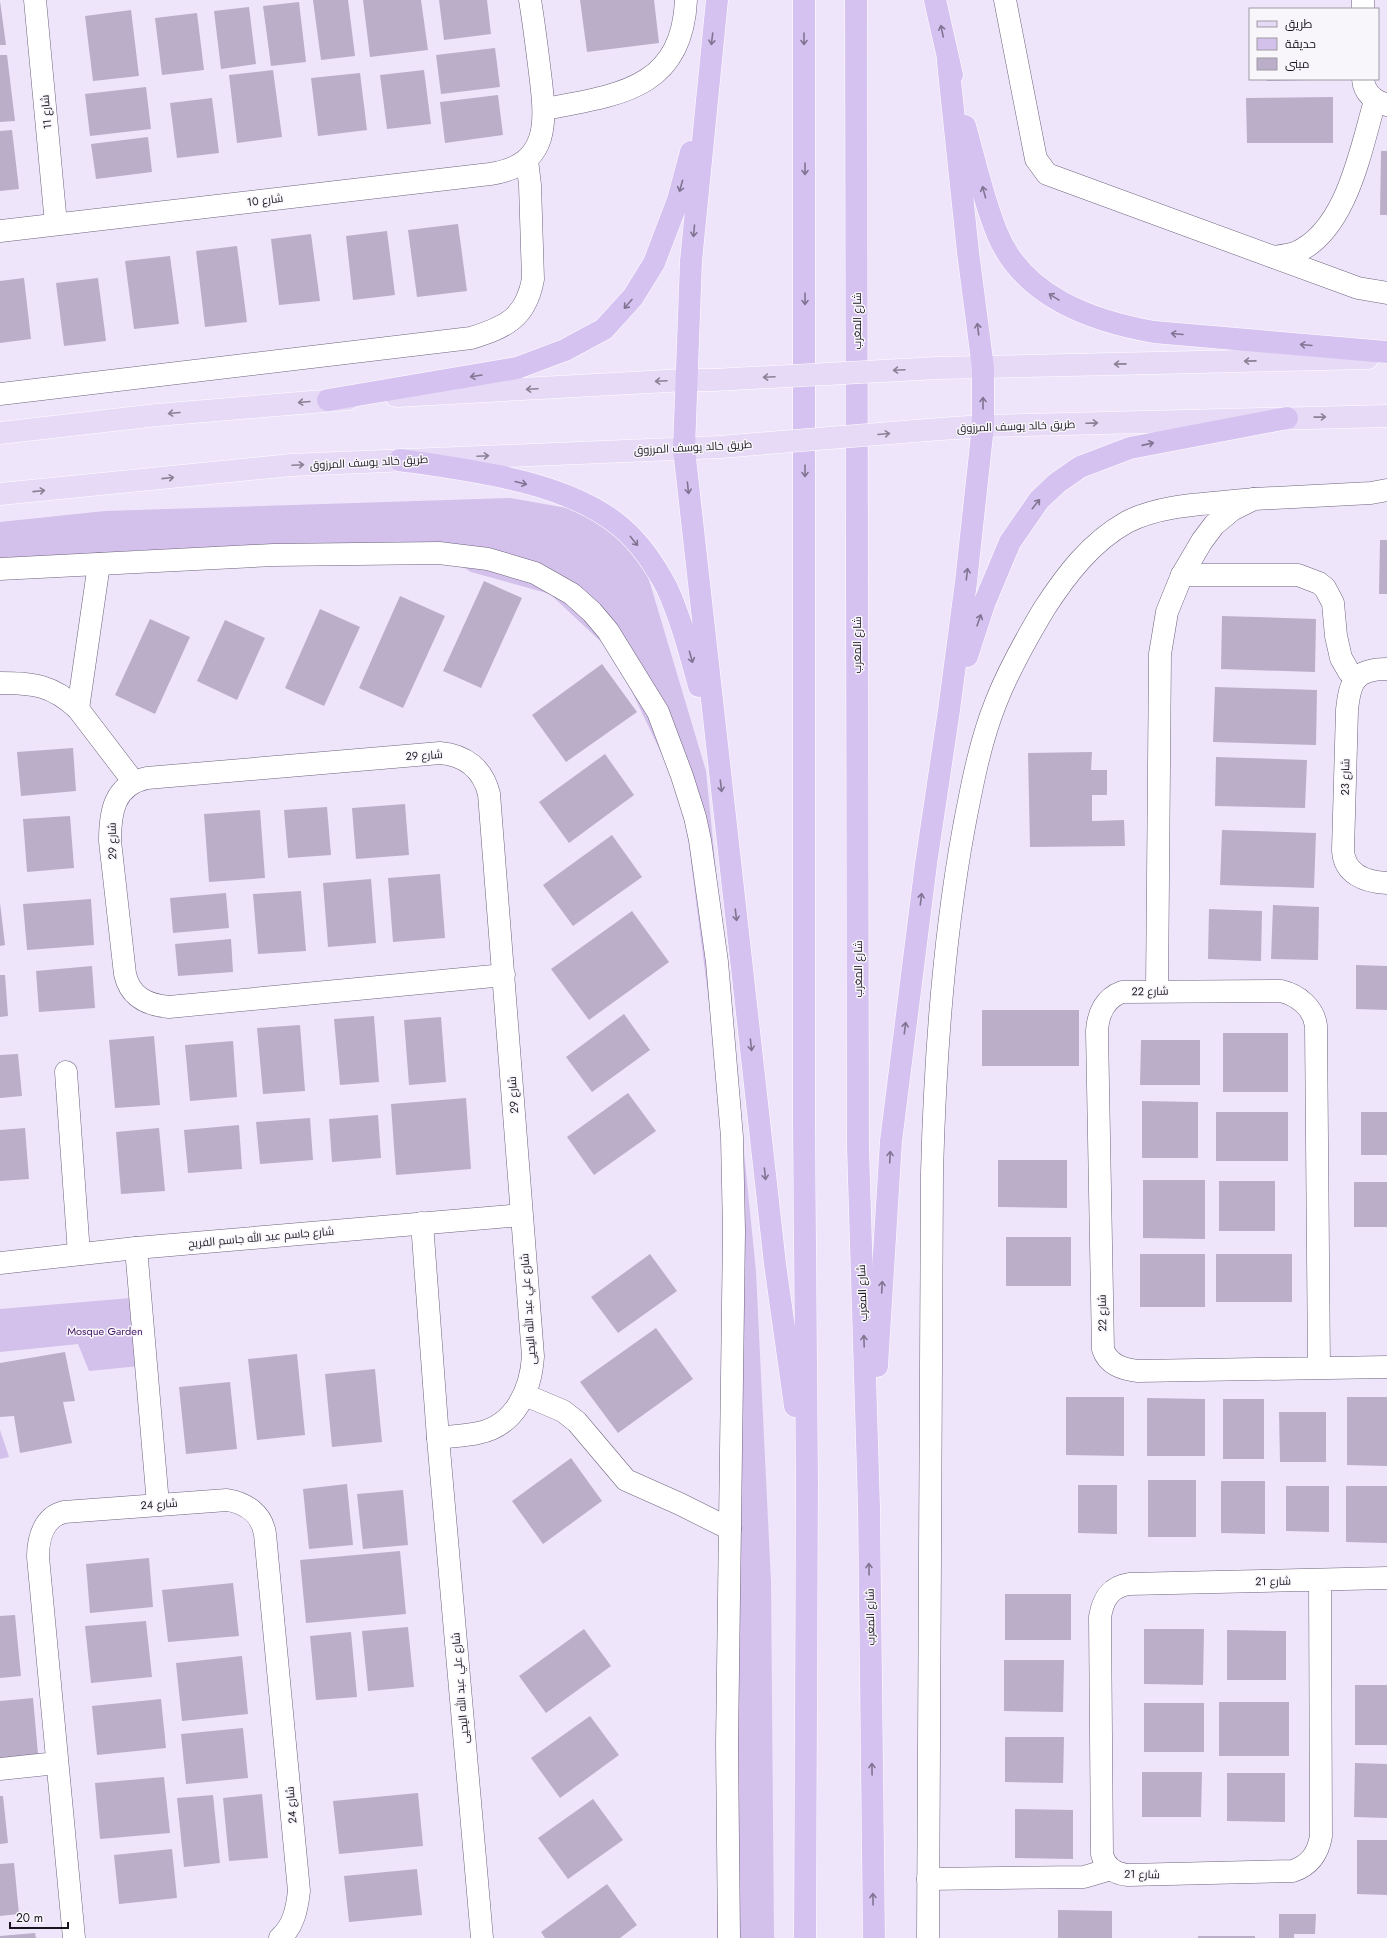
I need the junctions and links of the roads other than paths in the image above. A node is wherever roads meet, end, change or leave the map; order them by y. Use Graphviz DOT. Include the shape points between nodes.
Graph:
graph roads {
  1 [pos="36,0"];
  2 [pos="530,0"];
  3 [pos="686,0"];
  4 [pos="717,0"];
  5 [pos="804,0"];
  6 [pos="856,0"];
  7 [pos="935,0"];
  8 [pos="1005,0"];
  9 [pos="948,62"];
  10 [pos="1363,80"];
  11 [pos="707,81"];
  12 [pos="1381,103"];
  13 [pos="545,109"];
  14 [pos="527,160"];
  15 [pos="56,224"];
  16 [pos="0,231"];
  17 [pos="1274,257"];
  18 [pos="1387,293"];
  19 [pos="1387,352"];
  20 [pos="1387,358"];
  21 [pos="983,368"];
  22 [pos="686,380"];
  23 [pos="0,394"];
  24 [pos="328,400"];
  25 [pos="1387,416"];
  26 [pos="1287,418"];
  27 [pos="984,426"];
  28 [pos="0,432"];
  29 [pos="684,449"];
  30 [pos="400,460"];
  31 [pos="1387,490"];
  32 [pos="0,494"];
  33 [pos="1254,499"];
  34 [pos="99,564"];
  35 [pos="0,569"];
  36 [pos="1182,575"];
  37 [pos="1387,669"];
  38 [pos="1356,679"];
  39 [pos="0,683"];
  40 [pos="78,709"];
  41 [pos="950,710"];
  42 [pos="716,748"];
  43 [pos="133,781"];
  44 [pos="1387,883"];
  45 [pos="504,975"];
  46 [pos="1157,991"];
  47 [pos="66,1072"];
  48 [pos="522,1215"];
  49 [pos="422,1223"];
  50 [pos="136,1248"];
  51 [pos="79,1254"];
  52 [pos="0,1262"];
  53 [pos="1319,1367"];
  54 [pos="1387,1367"];
  55 [pos="525,1395"];
  56 [pos="438,1438"];
  57 [pos="807,1482"];
  58 [pos="158,1504"];
  59 [pos="869,1508"];
  60 [pos="730,1529"];
  61 [pos="1387,1578"];
  62 [pos="1320,1580"];
  63 [pos="58,1763"];
  64 [pos="0,1769"];
  65 [pos="1112,1870"];
  66 [pos="928,1879"];
  67 [pos="74,1938"];
  68 [pos="280,1938"];
  69 [pos="482,1938"];
  70 [pos="729,1938"];
  71 [pos="805,1938"];
  72 [pos="874,1938"];
  73 [pos="928,1938"];
  1 -- 15 [label="street, شارع 11"];
  2 -- 13 [label="street"];
  3 -- 13 [label="street" via="685,20 675,49 669,60 650,77 612,96"];
  4 -- 11 [label="highway, one-way"];
  5 -- 57 [label="highway, one-way" via="804,1124"];
  59 -- 6 [label="highway, شارع المغرب, one-way" via="858,1147"];
  9 -- 7 [label="highway, one-way"];
  8 -- 17 [label="street" via="1036,159 1047,174"];
  19 -- 9 [label="highway, one-way" via="1154,332 1094,318 1052,297 1021,270 997,235"];
  21 -- 9 [label="highway, one-way"];
  10 -- 12 [label="street" via="1364,87"];
  11 -- 22 [label="highway, one-way" via="691,261"];
  11 -- 24 [label="highway, one-way" via="678,200 654,263 633,297 604,329 565,350 517,368"];
  12 -- 17 [label="street" via="1342,203 1329,223 1319,236 1295,253"];
  13 -- 14 [label="street" via="541,140"];
  14 -- 15 [label="street, شارع 10" via="511,169 490,174"];
  14 -- 23 [label="street" via="533,279 530,294 525,307 515,317 487,333 471,338"];
  15 -- 16 [label="street, شارع 10"];
  17 -- 18 [label="street" via="1358,288"];
  20 -- 21 [label="main road, one-way"];
  21 -- 22 [label="main road, one-way, bridge"];
  27 -- 21 [label="highway, one-way"];
  22 -- 24 [label="main road, one-way"];
  22 -- 29 [label="highway"];
  24 -- 28 [label="main road, one-way"];
  26 -- 25 [label="main road, طريق خالد يوسف المرزوق, one-way"];
  27 -- 26 [label="main road, طريق خالد يوسف المرزوق, one-way"];
  41 -- 26 [label="highway, one-way" via="984,604 1010,542 1039,500 1057,483 1080,467 1130,448"];
  29 -- 27 [label="main road, طريق خالد يوسف المرزوق, one-way, bridge"];
  41 -- 27 [label="highway, one-way"];
  30 -- 29 [label="main road, طريق خالد يوسف المرزوق, one-way"];
  29 -- 42 [label="highway, one-way"];
  32 -- 30 [label="main road, طريق خالد يوسف المرزوق, one-way" via="290,465"];
  30 -- 42 [label="highway, one-way" via="488,475 565,495 621,527 652,564 672,599 691,655"];
  31 -- 33 [label="street"];
  33 -- 36 [label="street" via="1232,510 1214,525"];
  33 -- 66 [label="street" via="1167,509 1142,515 1108,535 1075,564 1023,643 1008,674 995,703 975,771 947,932 934,1092"];
  34 -- 35 [label="street"];
  34 -- 40 [label="street"];
  34 -- 60 [label="street" via="273,555 459,555 515,566 535,573 572,594 592,612 608,632 658,712 682,776 700,840 717,962 734,1169"];
  36 -- 38 [label="street" via="1298,575 1319,583 1325,588 1333,603 1341,658"];
  36 -- 46 [label="street" via="1167,612 1160,654"];
  37 -- 38 [label="street" via="1368,670"];
  38 -- 44 [label="street, شارع 23" via="1351,688 1347,710 1344,858 1357,876 1372,882"];
  39 -- 40 [label="street" via="46,687"];
  40 -- 43 [label="street"];
  59 -- 41 [label="highway, one-way" via="891,1141 926,864"];
  42 -- 57 [label="highway, one-way" via="775,1264"];
  43 -- 45 [label="street, شارع 29" via="440,753 460,757 477,769 487,784"];
  43 -- 45 [label="street, شارع 29" via="121,791 115,805 110,821 110,841 125,974 130,989 143,1001 169,1007"];
  45 -- 48 [label="street, شارع 29"];
  46 -- 53 [label="street, شارع 22" via="1288,992 1301,1000 1313,1015 1316,1026"];
  46 -- 53 [label="street, شارع 22" via="1116,994 1105,1004 1097,1025 1104,1354 1117,1366 1138,1372"];
  47 -- 51 [label="street"];
  48 -- 49 [label="street, شارع جاسم عبد الله جاسم الفريح"];
  48 -- 55 [label="street, شارع علي عبد الله اليحيى" via="533,1356 531,1378"];
  49 -- 50 [label="street, شارع جاسم عبد الله جاسم الفريح"];
  49 -- 56 [label="street, شارع علي عبد الله اليحيى"];
  50 -- 51 [label="street, شارع جاسم عبد الله جاسم الفريح"];
  50 -- 58 [label="street"];
  51 -- 52 [label="street, شارع جاسم عبد الله جاسم الفريح"];
  53 -- 54 [label="street, شارع 22"];
  55 -- 56 [label="street, شارع علي عبد الله اليحيى" via="506,1420 490,1430"];
  55 -- 60 [label="street" via="563,1411 578,1422 626,1480"];
  56 -- 69 [label="street, شارع علي عبد الله اليحيى"];
  57 -- 71 [label="highway"];
  58 -- 63 [label="street, شارع 24" via="58,1513 46,1524 40,1538 38,1557"];
  58 -- 68 [label="street, شارع 24" via="227,1500 236,1502 255,1513 264,1529 299,1891 294,1916"];
  72 -- 59 [label="highway, شارع المغرب, one-way"];
  60 -- 70 [label="street" via="727,1744"];
  61 -- 62 [label="street, شارع 21"];
  62 -- 65 [label="street, شارع 21" via="1321,1836 1316,1854 1306,1865 1293,1872 1128,1875"];
  62 -- 65 [label="street, شارع 21" via="1129,1584 1116,1588 1107,1596 1100,1617 1102,1854 1105,1863"];
  63 -- 64 [label="street"];
  63 -- 67 [label="street, شارع 24"];
  65 -- 66 [label="street" via="1084,1877"];
  66 -- 73 [label="street"];
}
